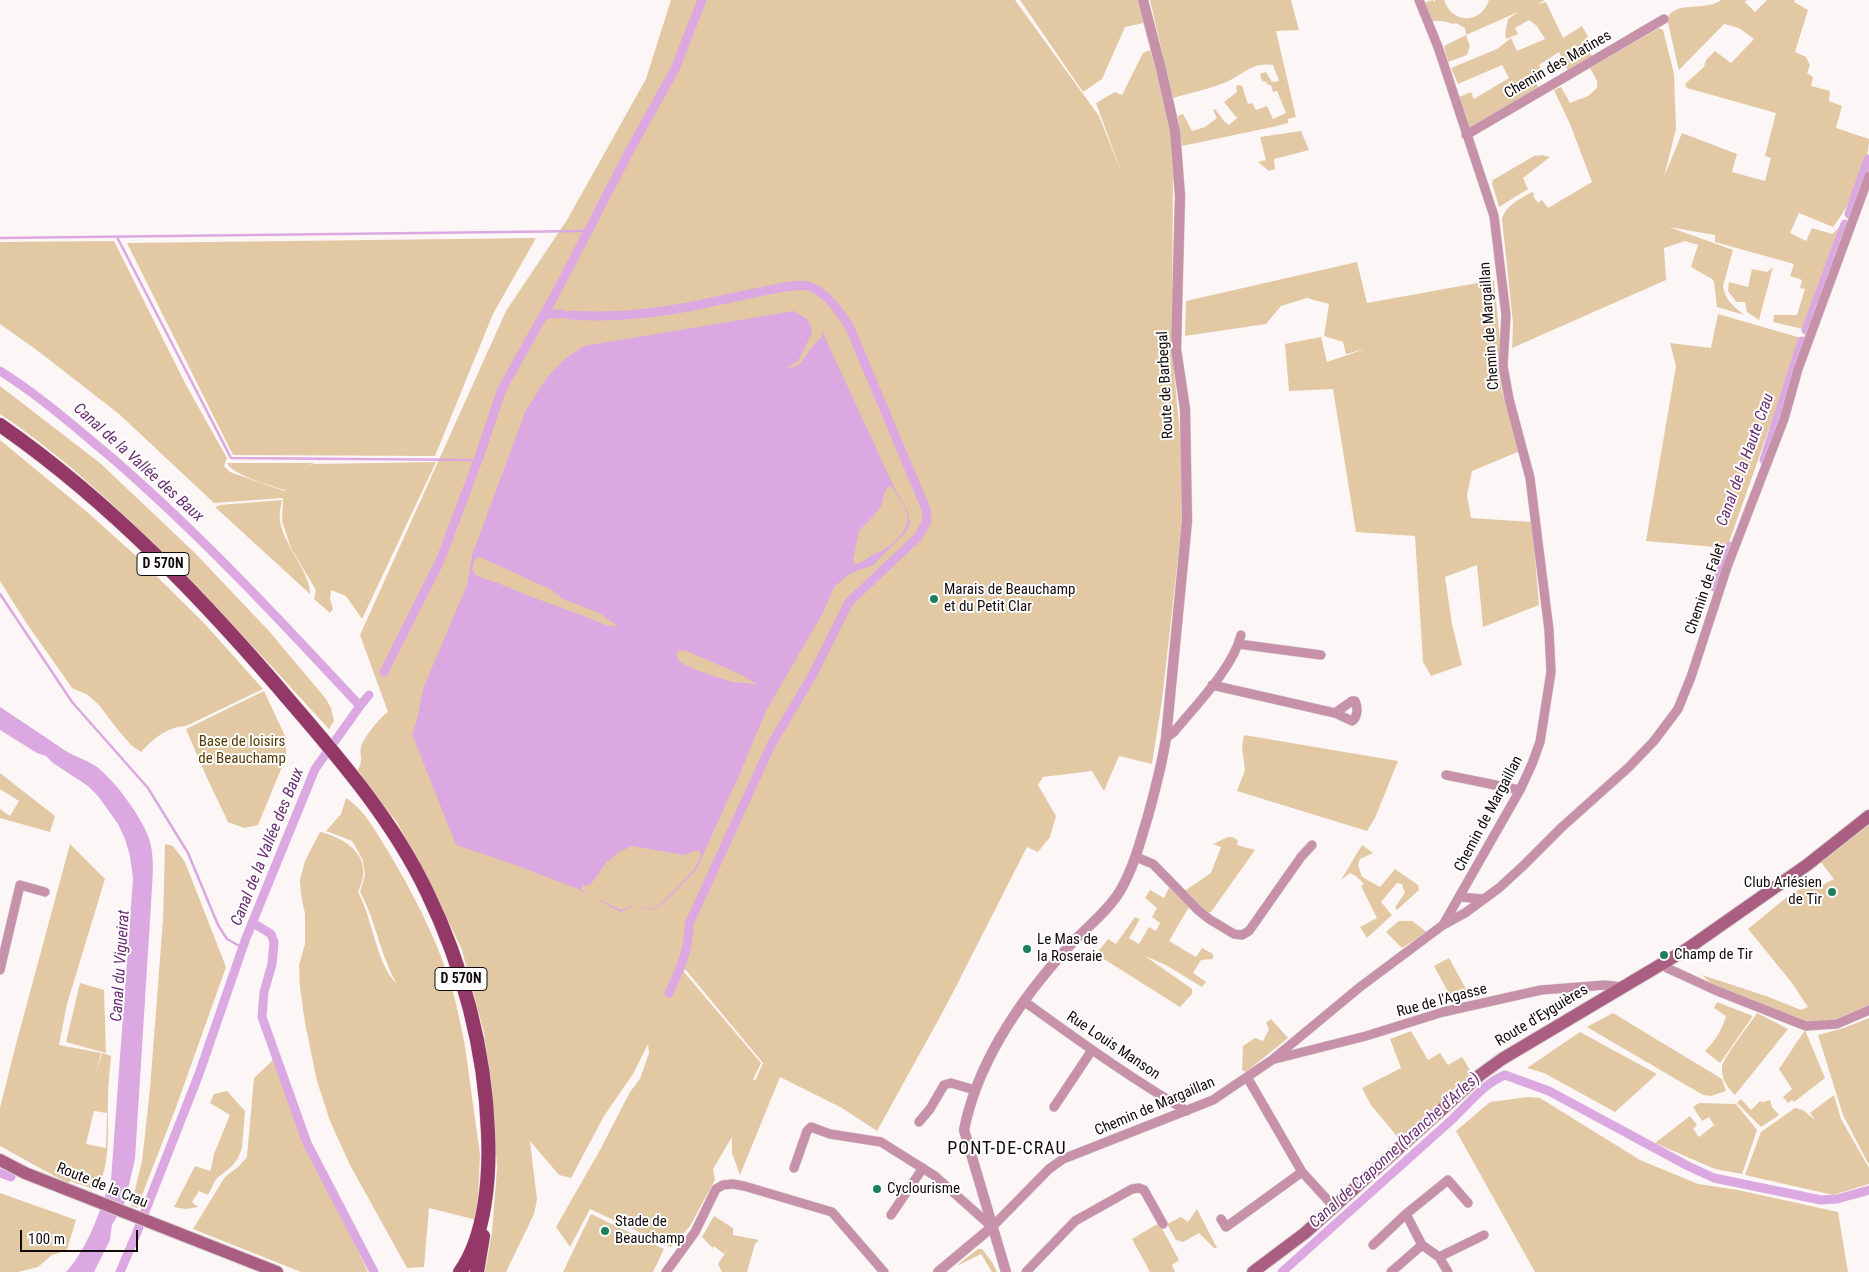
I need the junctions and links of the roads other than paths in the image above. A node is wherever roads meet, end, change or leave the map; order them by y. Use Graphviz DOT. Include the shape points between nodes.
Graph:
graph roads {
  1 [pos="1143,0"];
  2 [pos="1418,0"];
  3 [pos="1664,19"];
  4 [pos="1466,135"];
  5 [pos="1869,176"];
  6 [pos="0,425"];
  7 [pos="1321,656"];
  8 [pos="1212,684"];
  9 [pos="1335,713"];
  10 [pos="1166,738"];
  11 [pos="1446,775"];
  12 [pos="1520,790"];
  13 [pos="1869,816"];
  14 [pos="1312,845"];
  15 [pos="1136,856"];
  16 [pos="45,892"];
  17 [pos="1460,897"];
  18 [pos="1483,899"];
  19 [pos="1443,925"];
  20 [pos="1663,963"];
  21 [pos="0,970"];
  22 [pos="1622,987"];
  23 [pos="1025,1002"];
  24 [pos="1869,1010"];
  25 [pos="1092,1050"];
  26 [pos="1272,1060"];
  27 [pos="1248,1077"];
  28 [pos="975,1090"];
  29 [pos="1054,1107"];
  30 [pos="1187,1111"];
  31 [pos="919,1122"];
  32 [pos="0,1160"];
  33 [pos="794,1168"];
  34 [pos="923,1168"];
  35 [pos="1302,1172"];
  36 [pos="1468,1203"];
  37 [pos="1334,1207"];
  38 [pos="484,1208"];
  39 [pos="1406,1214"];
  40 [pos="891,1215"];
  41 [pos="1221,1219"];
  42 [pos="1163,1224"];
  43 [pos="992,1228"];
  44 [pos="1484,1235"];
  45 [pos="976,1240"];
  46 [pos="1373,1245"];
  47 [pos="1422,1245"];
  48 [pos="1000,1252"];
  49 [pos="1439,1257"];
  50 [pos="277,1272"];
  51 [pos="460,1272"];
  52 [pos="477,1272"];
  53 [pos="666,1272"];
  54 [pos="884,1272"];
  55 [pos="938,1272"];
  56 [pos="1006,1272"];
  57 [pos="1026,1272"];
  58 [pos="1253,1272"];
  59 [pos="1391,1272"];
  60 [pos="1448,1272"];
  1 -- 10 [label="street, Route de Barbegal" via="1175,131 1180,196 1176,349 1185,409 1187,521"];
  2 -- 4 [label="street, Chemin de Margaillan" via="1438,46"];
  3 -- 4 [label="street, Chemin des Matines"];
  4 -- 12 [label="street, Chemin de Margaillan" via="1494,216 1506,314 1503,366 1530,478 1549,630 1551,672 1543,727"];
  5 -- 18 [label="street, Chemin de Falet" via="1678,708 1654,741 1629,767"];
  6 -- 38 [label="main road, D 570N" via="84,491 174,574 307,721 392,830 419,876 443,928 474,1029 486,1099 489,1154"];
  7 -- 8 [label="street" via="1240,640"];
  8 -- 9 [label="street"];
  8 -- 10 [label="street"];
  10 -- 15 [label="street, Route de Barbegal"];
  11 -- 12 [label="street"];
  12 -- 17 [label="street, Chemin de Margaillan"];
  13 -- 20 [label="main road, Route d'Eyguières" via="1807,865"];
  14 -- 15 [label="street" via="1242,936 1209,919 1162,871"];
  15 -- 23 [label="street, Route de Barbegal" via="1119,892 1061,956"];
  16 -- 21 [label="street" via="20,885"];
  17 -- 18 [label="street"];
  17 -- 19 [label="street, Chemin de Margaillan"];
  18 -- 19 [label="street, Chemin de Falet"];
  19 -- 26 [label="street, Chemin de Margaillan" via="1360,987"];
  20 -- 22 [label="main road, Route d'Eyguières"];
  20 -- 24 [label="street" via="1667,968 1708,987 1806,1026 1837,1024"];
  22 -- 26 [label="street, Rue de l'Agasse" via="1605,985 1541,990 1443,1012"];
  22 -- 37 [label="main road, Route d'Eyguières" via="1480,1075"];
  23 -- 25 [label="street, Rue Louis Manson"];
  23 -- 28 [label="street, Route de Barbegal" via="996,1046"];
  25 -- 29 [label="street"];
  25 -- 30 [label="street, Rue Louis Manson"];
  26 -- 27 [label="street, Chemin de Margaillan"];
  27 -- 30 [label="street, Chemin de Margaillan" via="1214,1100"];
  27 -- 35 [label="street"];
  28 -- 31 [label="street" via="951,1083 944,1085"];
  28 -- 43 [label="street, Route de Barbegal" via="964,1130"];
  30 -- 43 [label="street, Chemin de Margaillan" via="1062,1159"];
  32 -- 50 [label="main road, Route de la Crau" via="25,1173"];
  33 -- 34 [label="street" via="810,1127 830,1134 881,1142"];
  34 -- 40 [label="street"];
  34 -- 43 [label="street"];
  35 -- 37 [label="street"];
  35 -- 41 [label="street" via="1226,1227"];
  36 -- 39 [label="street" via="1448,1180"];
  37 -- 58 [label="main road, Route d'Eyguières"];
  38 -- 51 [label="main road, D 570N" via="474,1245"];
  38 -- 52 [label="main road, D 570N"];
  39 -- 46 [label="street"];
  39 -- 47 [label="street"];
  42 -- 57 [label="street" via="1144,1190 1132,1190 1075,1221"];
  43 -- 45 [label="street"];
  43 -- 48 [label="street, Route de Barbegal"];
  44 -- 49 [label="street"];
  45 -- 48 [label="street" via="989,1242"];
  45 -- 55 [label="street"];
  47 -- 49 [label="street"];
  47 -- 59 [label="street"];
  48 -- 56 [label="street, Route de Barbegal"];
  49 -- 60 [label="street"];
  53 -- 54 [label="street" via="695,1232 716,1190 733,1184 832,1212"];
}
